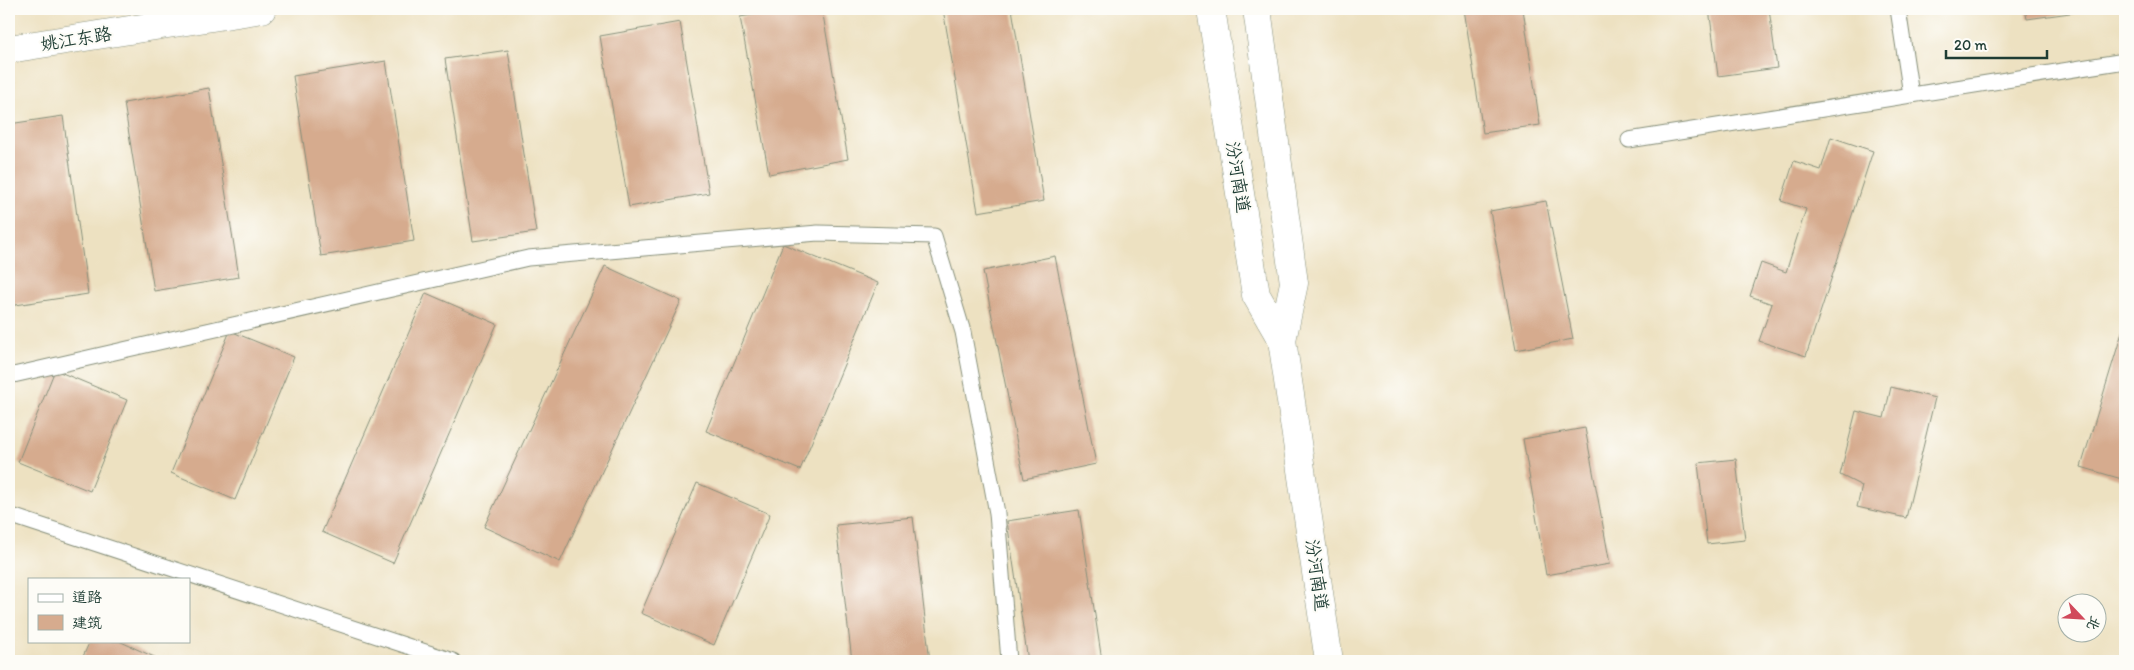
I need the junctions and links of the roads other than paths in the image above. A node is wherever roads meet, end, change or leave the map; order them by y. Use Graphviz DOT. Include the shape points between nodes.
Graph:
graph roads {
  1 [pos="146,9"];
  2 [pos="262,9"];
  3 [pos="1211,9"];
  4 [pos="1257,9"];
  5 [pos="1898,9"];
  6 [pos="9,32"];
  7 [pos="9,49"];
  8 [pos="2125,61"];
  9 [pos="1911,95"];
  10 [pos="1630,140"];
  11 [pos="1282,340"];
  12 [pos="9,376"];
  13 [pos="9,515"];
  14 [pos="452,661"];
  15 [pos="1008,661"];
  16 [pos="1330,661"];
  1 -- 6 [label="main road, 姚江东路"];
  2 -- 7 [label="main road, 姚江东路"];
  3 -- 11 [label="main road, 汾河南道" via="1256,295"];
  4 -- 11 [label="main road, 汾河南道" via="1294,283"];
  5 -- 9 [label="lane"];
  8 -- 9 [label="lane"];
  9 -- 10 [label="lane"];
  11 -- 16 [label="main road, 汾河南道"];
  12 -- 15 [label="lane" via="528,258 818,232 934,236 963,332 997,513"];
  13 -- 14 [label="lane"];
}
